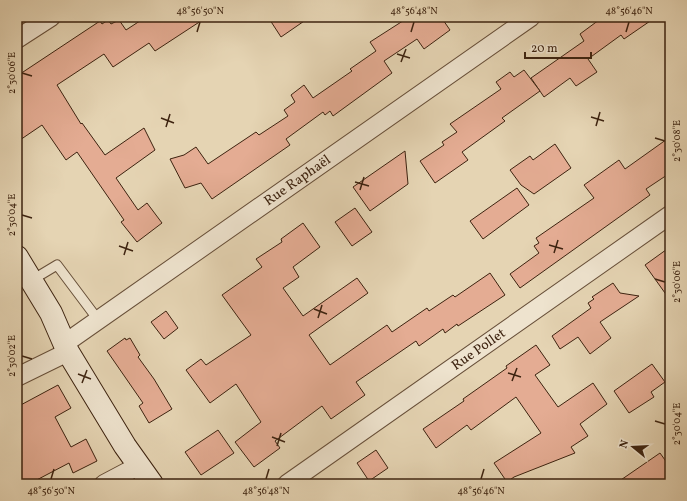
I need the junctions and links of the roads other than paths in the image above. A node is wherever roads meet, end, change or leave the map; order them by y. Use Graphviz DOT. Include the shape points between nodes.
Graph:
graph roads {
  1 [pos="51,17"];
  2 [pos="531,17"];
  3 [pos="17,39"];
  4 [pos="670,215"];
  5 [pos="17,257"];
  6 [pos="32,280"];
  7 [pos="99,321"];
  8 [pos="66,348"];
  9 [pos="17,377"];
  10 [pos="140,466"];
  11 [pos="104,484"];
  12 [pos="152,484"];
  13 [pos="287,484"];
  1 -- 3 [label="street"];
  2 -- 7 [label="street, Rue Raphaël"];
  4 -- 13 [label="street, Rue Pollet"];
  5 -- 6 [label="street"];
  6 -- 7 [label="lane" via="57,265"];
  6 -- 8 [label="street" via="51,313"];
  7 -- 8 [label="street, Rue Raphaël"];
  8 -- 9 [label="street, Rue Raphaël"];
  8 -- 10 [label="street" via="125,446"];
  10 -- 11 [label="street"];
  10 -- 12 [label="street"];
}
